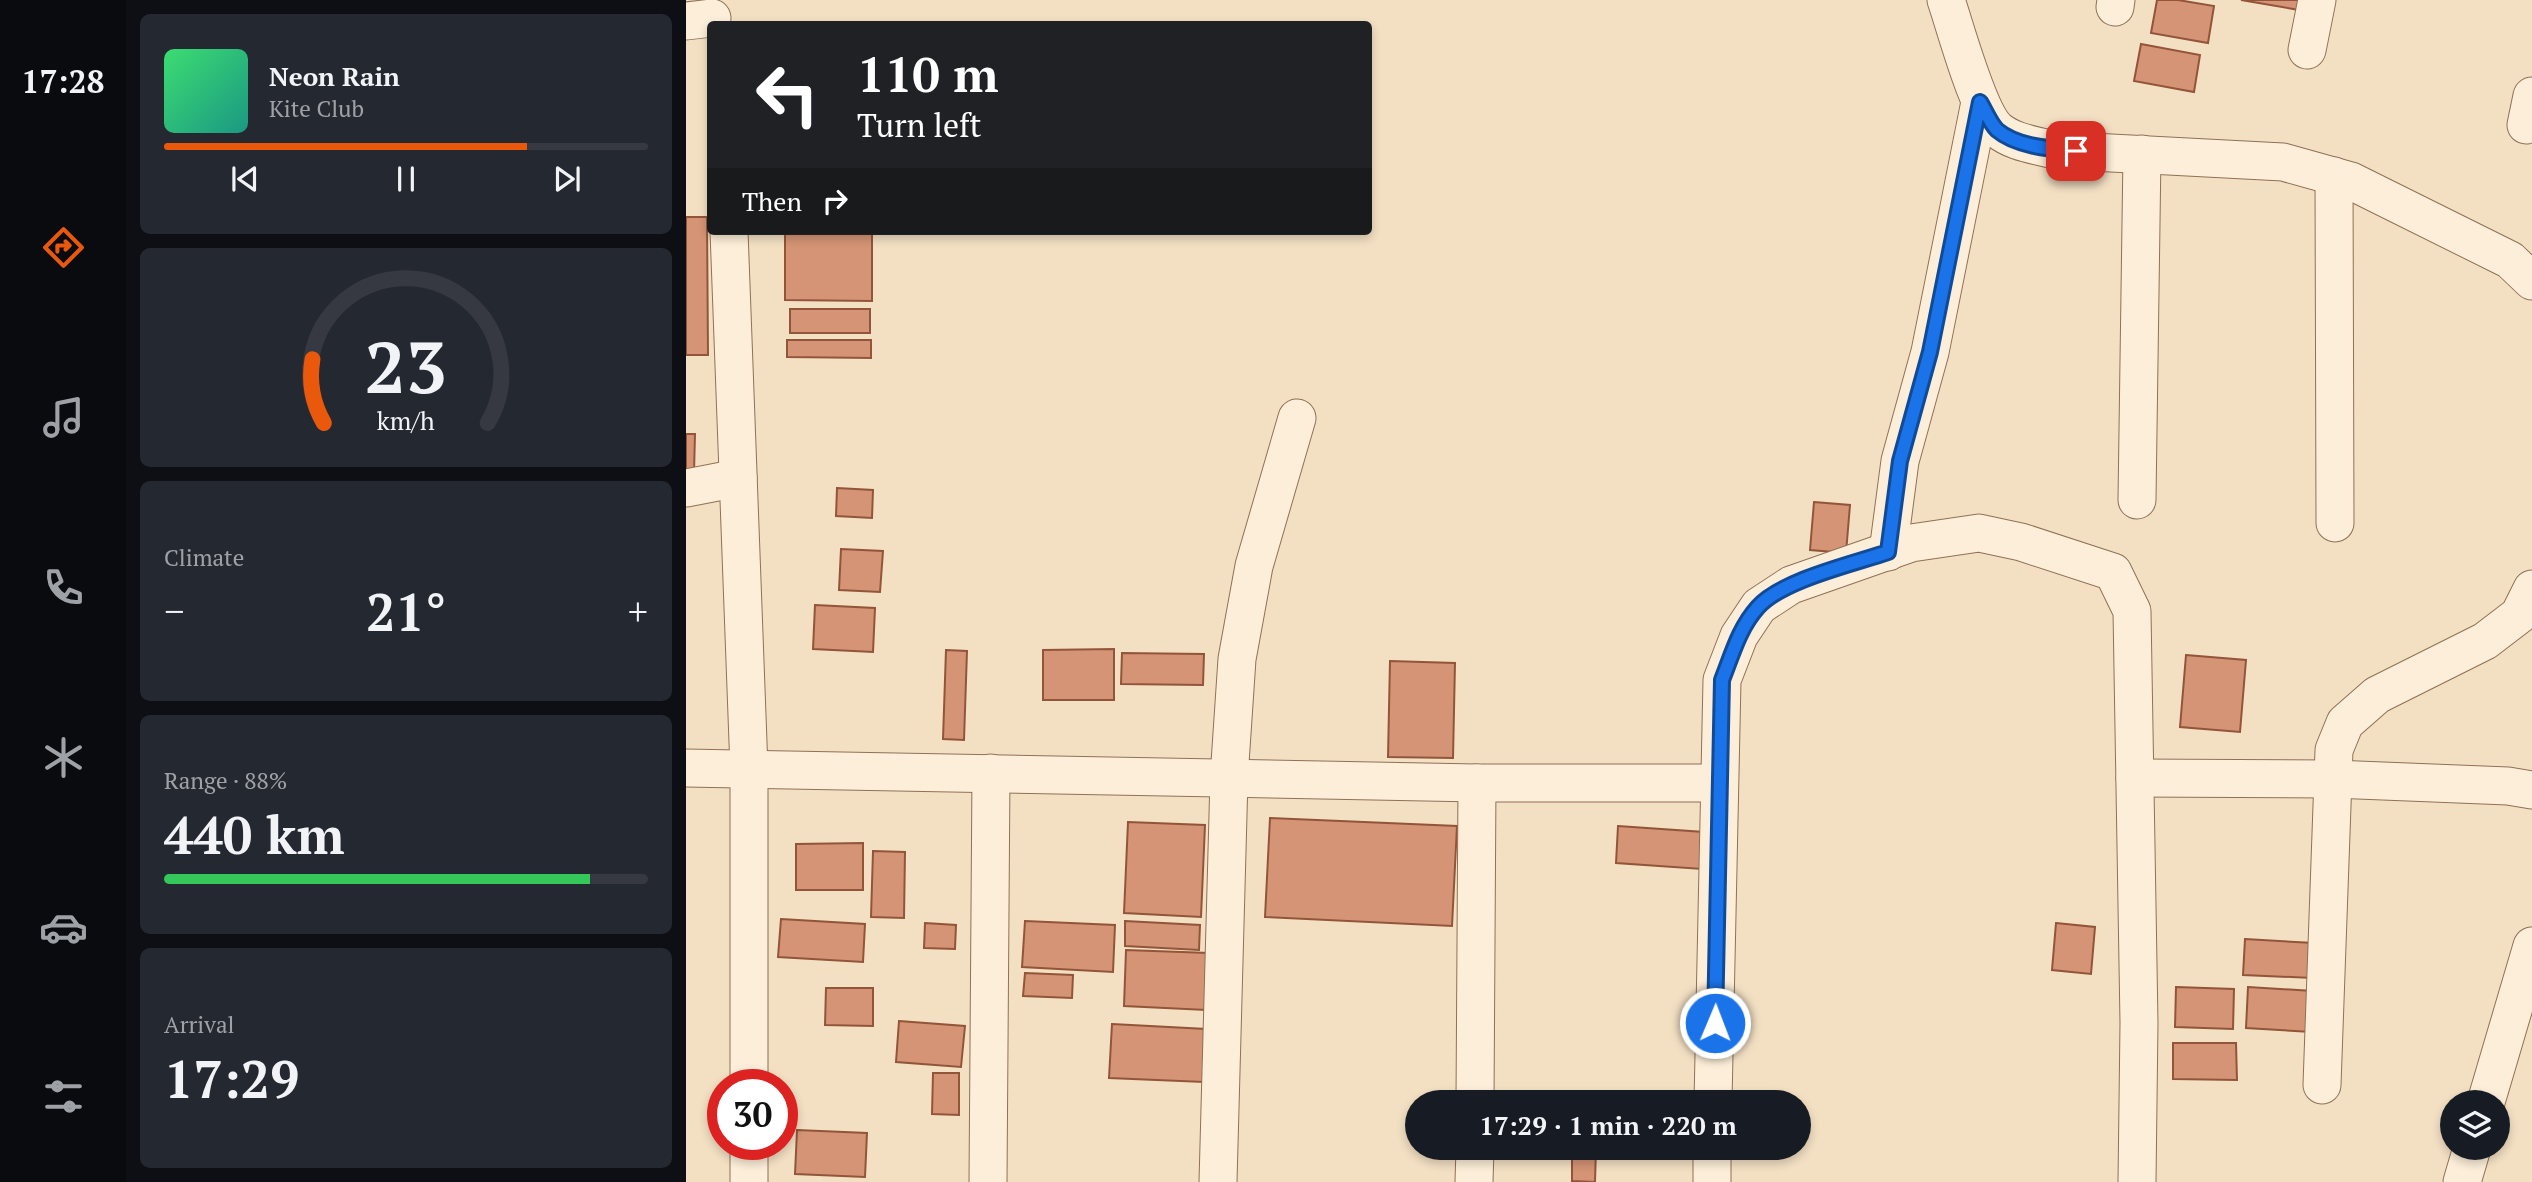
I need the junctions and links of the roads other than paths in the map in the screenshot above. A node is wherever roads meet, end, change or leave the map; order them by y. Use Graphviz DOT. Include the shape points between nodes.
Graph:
graph roads {
  1 [pos="1946,0"];
  2 [pos="2317,0"];
  3 [pos="2306,50"];
  4 [pos="1980,102"];
  5 [pos="2142,154"];
  6 [pos="2334,176"];
  7 [pos="729,235"];
  8 [pos="2532,281"];
  9 [pos="1297,418"];
  10 [pos="738,478"];
  11 [pos="686,488"];
  12 [pos="2137,500"];
  13 [pos="2335,523"];
  14 [pos="1888,552"];
  15 [pos="2532,589"];
  16 [pos="686,768"];
  17 [pos="749,769"];
  18 [pos="991,773"];
  19 [pos="1229,778"];
  20 [pos="2135,778"];
  21 [pos="2333,779"];
  22 [pos="1477,783"];
  23 [pos="1719,783"];
  24 [pos="2532,790"];
  25 [pos="2532,946"];
  26 [pos="749,1069"];
  27 [pos="2322,1085"];
  28 [pos="1475,1090"];
  29 [pos="1713,1090"];
  30 [pos="2490,1090"];
  31 [pos="749,1160"];
  32 [pos="1475,1160"];
  33 [pos="1712,1160"];
  34 [pos="2468,1160"];
  35 [pos="749,1182"];
  36 [pos="988,1182"];
  37 [pos="1218,1182"];
  38 [pos="1475,1182"];
  39 [pos="1712,1182"];
  40 [pos="2137,1182"];
  41 [pos="2462,1182"];
  1 -- 4 [label="street"];
  2 -- 3 [label="street"];
  4 -- 5 [label="street" via="1997,130 2019,142 2054,150"];
  4 -- 14 [label="street" via="1930,352 1900,461"];
  5 -- 6 [label="street" via="2283,162"];
  5 -- 12 [label="street"];
  6 -- 8 [label="street" via="2510,260"];
  6 -- 13 [label="street"];
  7 -- 10 [label="street"];
  9 -- 19 [label="street" via="1254,566 1237,659"];
  10 -- 11 [label="street"];
  10 -- 17 [label="street"];
  14 -- 20 [label="street" via="1911,543 1979,533 2113,572 2132,611"];
  14 -- 23 [label="street" via="1791,585 1759,606 1738,636 1722,680"];
  15 -- 21 [label="street" via="2519,615 2485,641 2376,695 2345,723 2334,750"];
  16 -- 17 [label="street"];
  17 -- 18 [label="street"];
  17 -- 26 [label="street"];
  18 -- 19 [label="street"];
  18 -- 36 [label="street"];
  19 -- 22 [label="street"];
  19 -- 37 [label="street"];
  20 -- 21 [label="street"];
  20 -- 40 [label="street"];
  21 -- 24 [label="street"];
  21 -- 27 [label="street"];
  22 -- 23 [label="street"];
  22 -- 28 [label="street"];
  23 -- 29 [label="street"];
  25 -- 30 [label="street"];
  31 -- 35 [label="street"];
  32 -- 38 [label="street"];
  33 -- 39 [label="street"];
  34 -- 41 [label="street"];
}
